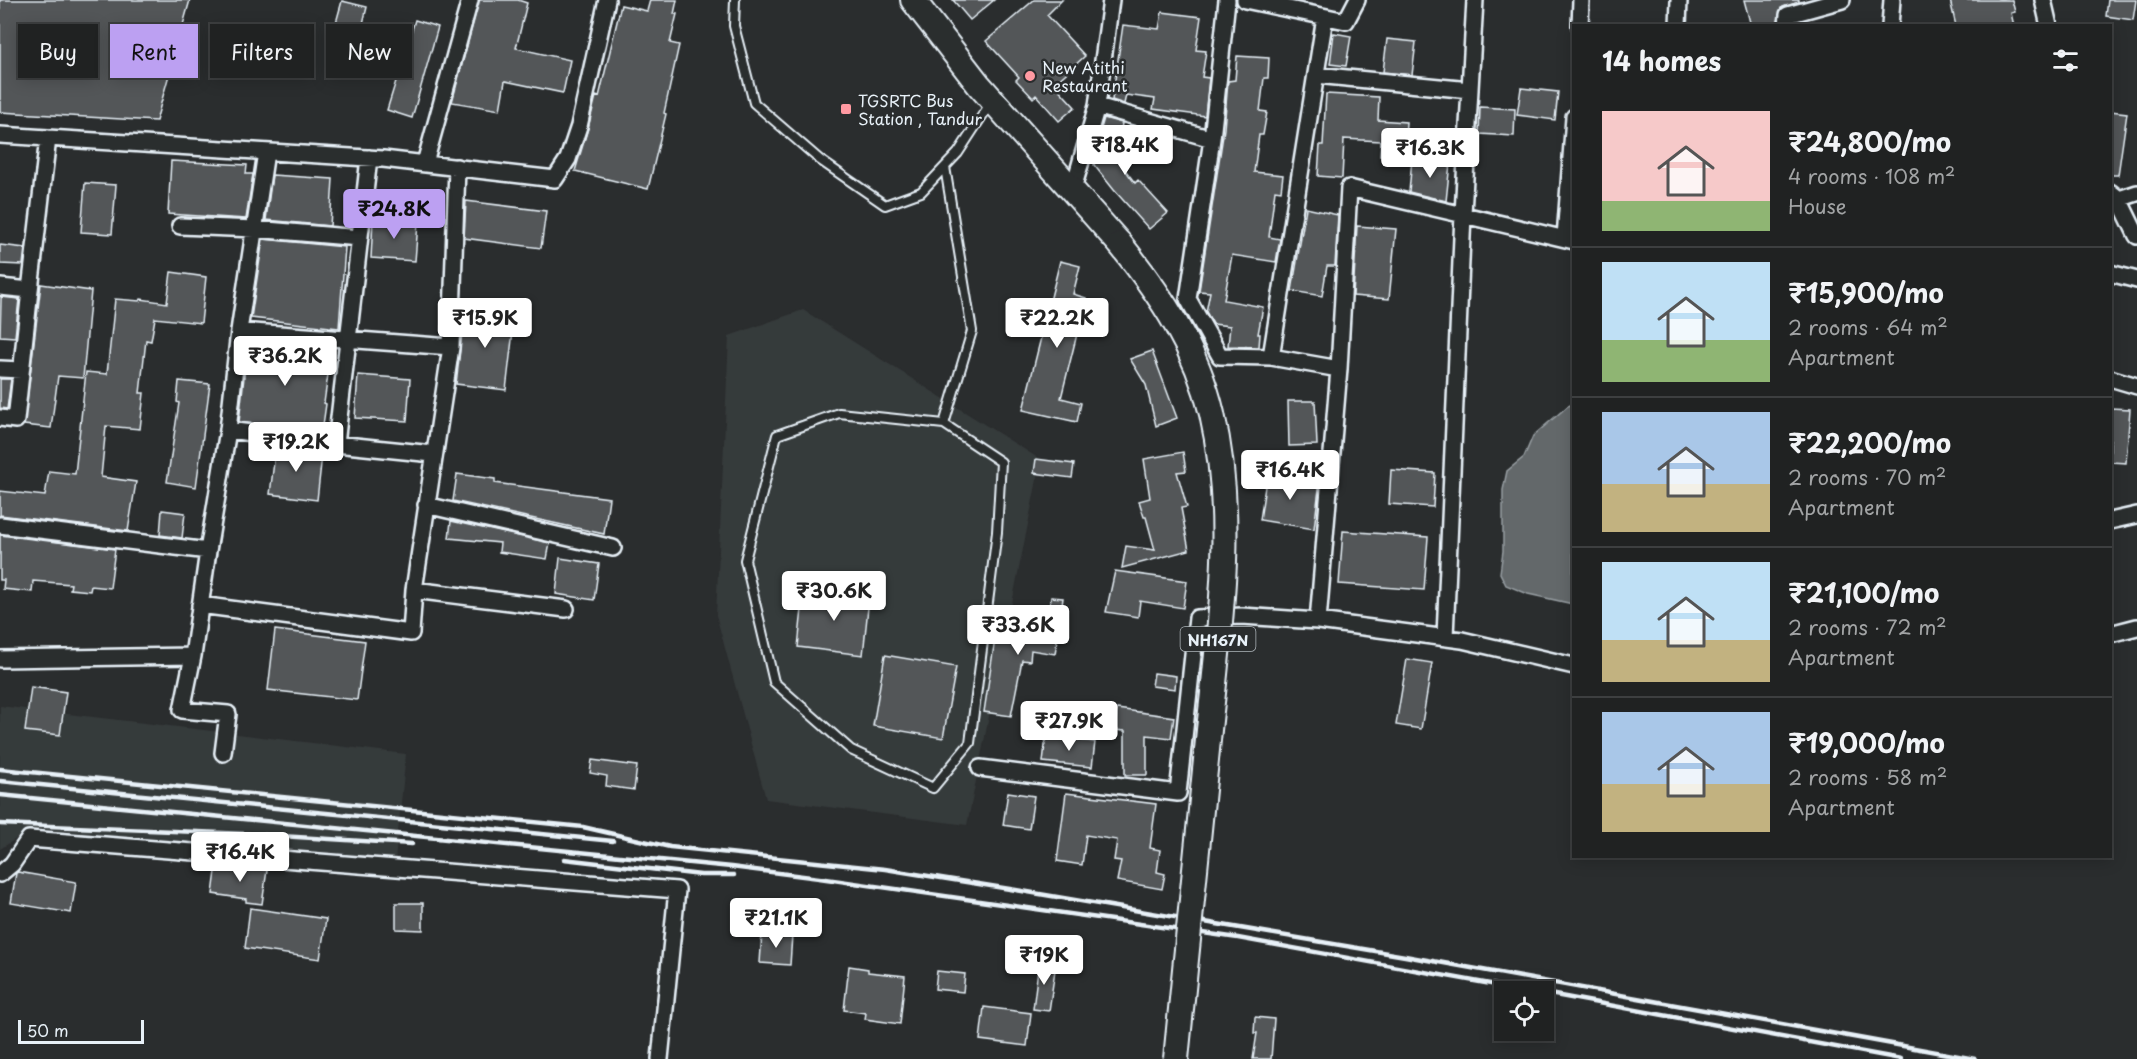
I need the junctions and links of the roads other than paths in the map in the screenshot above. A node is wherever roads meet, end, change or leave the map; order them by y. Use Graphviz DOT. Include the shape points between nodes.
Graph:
graph roads {
  1 [pos="470,0"];
  2 [pos="607,0"];
  3 [pos="735,0"];
  4 [pos="913,0"];
  5 [pos="1112,0"];
  6 [pos="1227,0"];
  7 [pos="1245,0"];
  8 [pos="1357,0"];
  9 [pos="1475,0"];
  10 [pos="1581,0"];
  11 [pos="1679,0"];
  12 [pos="1842,0"];
  13 [pos="1892,0"];
  14 [pos="2043,0"];
  15 [pos="1325,16"];
  16 [pos="1580,24"];
  17 [pos="1678,24"];
  18 [pos="1787,24"];
  19 [pos="1890,24"];
  20 [pos="2049,24"];
  21 [pos="1316,75"];
  22 [pos="1470,90"];
  23 [pos="993,99"];
  24 [pos="1097,106"];
  25 [pos="0,135"];
  26 [pos="48,138"];
  27 [pos="1212,139"];
  28 [pos="266,152"];
  29 [pos="369,158"];
  30 [pos="1572,161"];
  31 [pos="425,164"];
  32 [pos="457,167"];
  33 [pos="945,167"];
  34 [pos="1073,189"];
  35 [pos="2137,193"];
  36 [pos="2115,196"];
  37 [pos="1463,214"];
  38 [pos="180,226"];
  39 [pos="255,229"];
  40 [pos="2137,236"];
  41 [pos="360,238"];
  42 [pos="1569,240"];
  43 [pos="2112,274"];
  44 [pos="2137,280"];
  45 [pos="0,287"];
  46 [pos="30,290"];
  47 [pos="239,331"];
  48 [pos="347,340"];
  49 [pos="451,347"];
  50 [pos="1271,357"];
  51 [pos="0,369"];
  52 [pos="1339,369"];
  53 [pos="21,370"];
  54 [pos="2112,379"];
  55 [pos="2137,386"];
  56 [pos="0,418"];
  57 [pos="944,424"];
  58 [pos="228,430"];
  59 [pos="336,444"];
  60 [pos="433,454"];
  61 [pos="426,505"];
  62 [pos="2137,515"];
  63 [pos="2112,521"];
  64 [pos="0,525"];
  65 [pos="613,548"];
  66 [pos="208,551"];
  67 [pos="414,590"];
  68 [pos="200,605"];
  69 [pos="566,609"];
  70 [pos="1318,621"];
  71 [pos="2137,627"];
  72 [pos="2112,633"];
  73 [pos="1445,637"];
  74 [pos="193,656"];
  75 [pos="0,659"];
  76 [pos="1572,666"];
  77 [pos="223,753"];
  78 [pos="980,768"];
  79 [pos="0,874"];
  80 [pos="660,1059"];
  81 [pos="1176,1059"];
  1 -- 31 [label="street"];
  2 -- 32 [label="street" via="579,126 568,159 555,179"];
  3 -- 33 [label="lane" via="734,26 754,104 820,160 885,205 921,192"];
  4 -- 23 [label="highway, NH167N"];
  5 -- 24 [label="street"];
  6 -- 27 [label="street"];
  7 -- 15 [label="street"];
  8 -- 15 [label="street" via="1346,21"];
  9 -- 22 [label="street"];
  10 -- 16 [label="street"];
  11 -- 17 [label="street"];
  12 -- 18 [label="street" via="1788,15"];
  13 -- 19 [label="street"];
  14 -- 20 [label="street"];
  15 -- 21 [label="street"];
  21 -- 22 [label="street"];
  21 -- 50 [label="street"];
  22 -- 37 [label="street"];
  23 -- 33 [label="lane"];
  23 -- 34 [label="highway, NH167N"];
  24 -- 27 [label="street"];
  24 -- 34 [label="street"];
  25 -- 26 [label="street"];
  26 -- 28 [label="street"];
  26 -- 46 [label="street"];
  27 -- 50 [label="street" via="1188,299 1220,356"];
  28 -- 29 [label="street"];
  28 -- 39 [label="street"];
  29 -- 31 [label="street"];
  29 -- 41 [label="street"];
  30 -- 42 [label="street"];
  31 -- 32 [label="street"];
  32 -- 49 [label="street"];
  33 -- 57 [label="lane" via="972,331"];
  34 -- 81 [label="highway, NH167N, bridge" via="1146,275 1181,332 1199,370 1220,454 1224,541 1216,657"];
  35 -- 36 [label="street"];
  36 -- 40 [label="street"];
  37 -- 42 [label="street"];
  37 -- 52 [label="street" via="1349,188"];
  37 -- 73 [label="street"];
  38 -- 39 [label="street"];
  39 -- 41 [label="street"];
  39 -- 47 [label="street"];
  41 -- 48 [label="street"];
  43 -- 44 [label="street"];
  45 -- 46 [label="street"];
  46 -- 53 [label="street"];
  47 -- 48 [label="street"];
  47 -- 58 [label="street"];
  48 -- 49 [label="street"];
  48 -- 59 [label="street"];
  49 -- 60 [label="street"];
  50 -- 52 [label="street"];
  51 -- 53 [label="street"];
  52 -- 70 [label="street"];
  53 -- 56 [label="street" via="16,420"];
  54 -- 55 [label="street"];
  57 -- 57 [label="lane" via="839,413 777,435 745,560 774,682 851,750 933,788 970,743 1002,462"];
  58 -- 59 [label="street"];
  58 -- 66 [label="street"];
  59 -- 60 [label="street"];
  60 -- 61 [label="street"];
  61 -- 65 [label="street"];
  61 -- 67 [label="street"];
  62 -- 63 [label="street"];
  64 -- 66 [label="street"];
  66 -- 68 [label="street"];
  67 -- 68 [label="street" via="411,633"];
  67 -- 69 [label="street"];
  68 -- 74 [label="street"];
  70 -- 73 [label="street"];
  70 -- 78 [label="street" via="1242,616 1197,618 1178,793"];
  71 -- 72 [label="street"];
  73 -- 76 [label="street"];
  74 -- 75 [label="street"];
  74 -- 77 [label="street" via="182,710 228,714"];
  79 -- 80 [label="street" via="29,839 677,890"];
}
